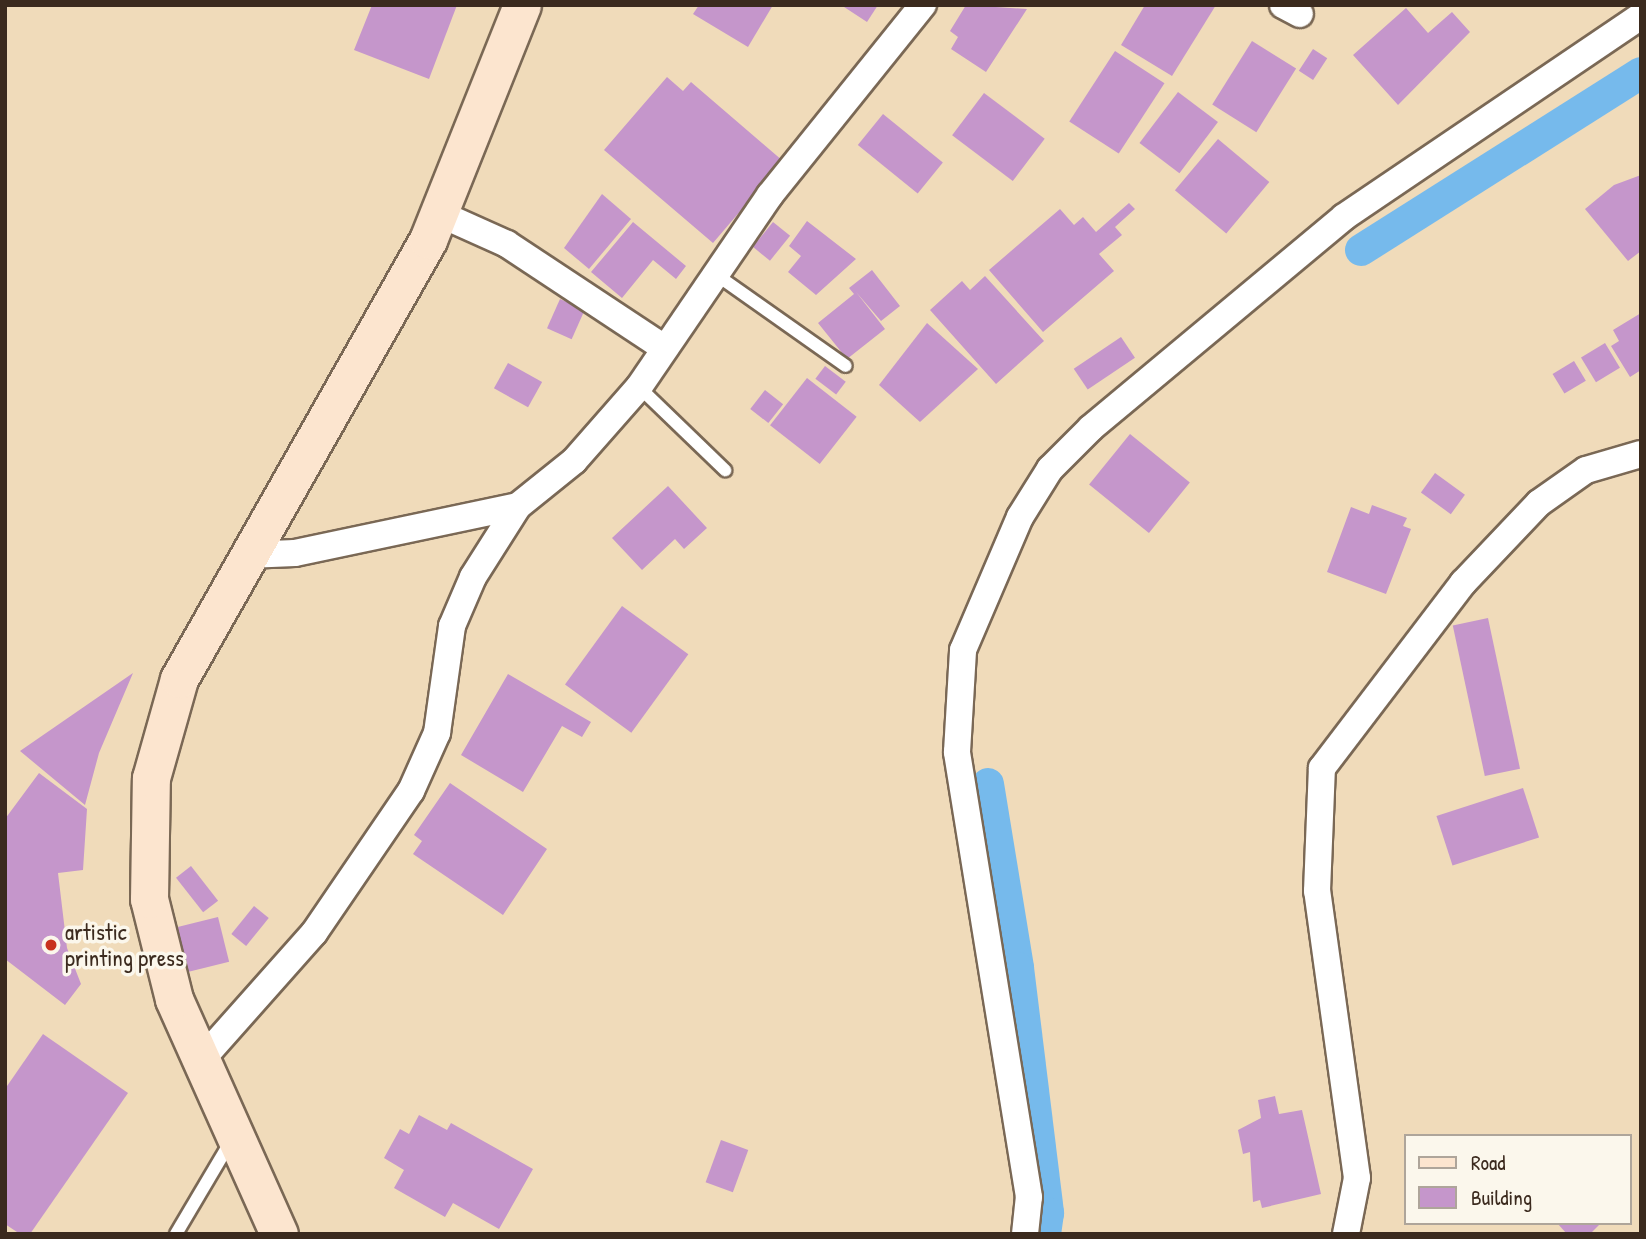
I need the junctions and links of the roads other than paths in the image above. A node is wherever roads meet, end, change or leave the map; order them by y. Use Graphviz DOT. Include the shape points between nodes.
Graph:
graph roads {
  1 [pos="522,5"];
  2 [pos="923,5"];
  3 [pos="1641,16"];
  4 [pos="440,214"];
  5 [pos="713,273"];
  6 [pos="664,348"];
  7 [pos="846,366"];
  8 [pos="639,387"];
  9 [pos="1641,454"];
  10 [pos="725,470"];
  11 [pos="518,506"];
  12 [pos="247,555"];
  13 [pos="202,1059"];
  14 [pos="233,1137"];
  15 [pos="176,1234"];
  16 [pos="279,1234"];
  17 [pos="1025,1234"];
  18 [pos="1346,1234"];
  1 -- 4 [label="main road"];
  2 -- 5 [label="street"];
  3 -- 17 [label="street" via="1344,217 1091,428 1051,469 1020,517 964,650 957,752 1030,1197"];
  4 -- 6 [label="street" via="507,244"];
  4 -- 12 [label="main road" via="351,382"];
  5 -- 6 [label="street"];
  5 -- 7 [label="lane"];
  6 -- 8 [label="street"];
  8 -- 10 [label="lane"];
  8 -- 11 [label="street" via="575,461"];
  9 -- 18 [label="street" via="1586,470 1539,503 1463,583 1322,768 1317,891 1357,1178"];
  11 -- 12 [label="street" via="295,553"];
  11 -- 13 [label="street" via="473,577 452,626 437,733 411,791 314,933"];
  12 -- 13 [label="main road" via="179,679 151,778 149,899 173,999"];
  13 -- 14 [label="main road"];
  14 -- 15 [label="lane"];
  14 -- 16 [label="main road"];
}
